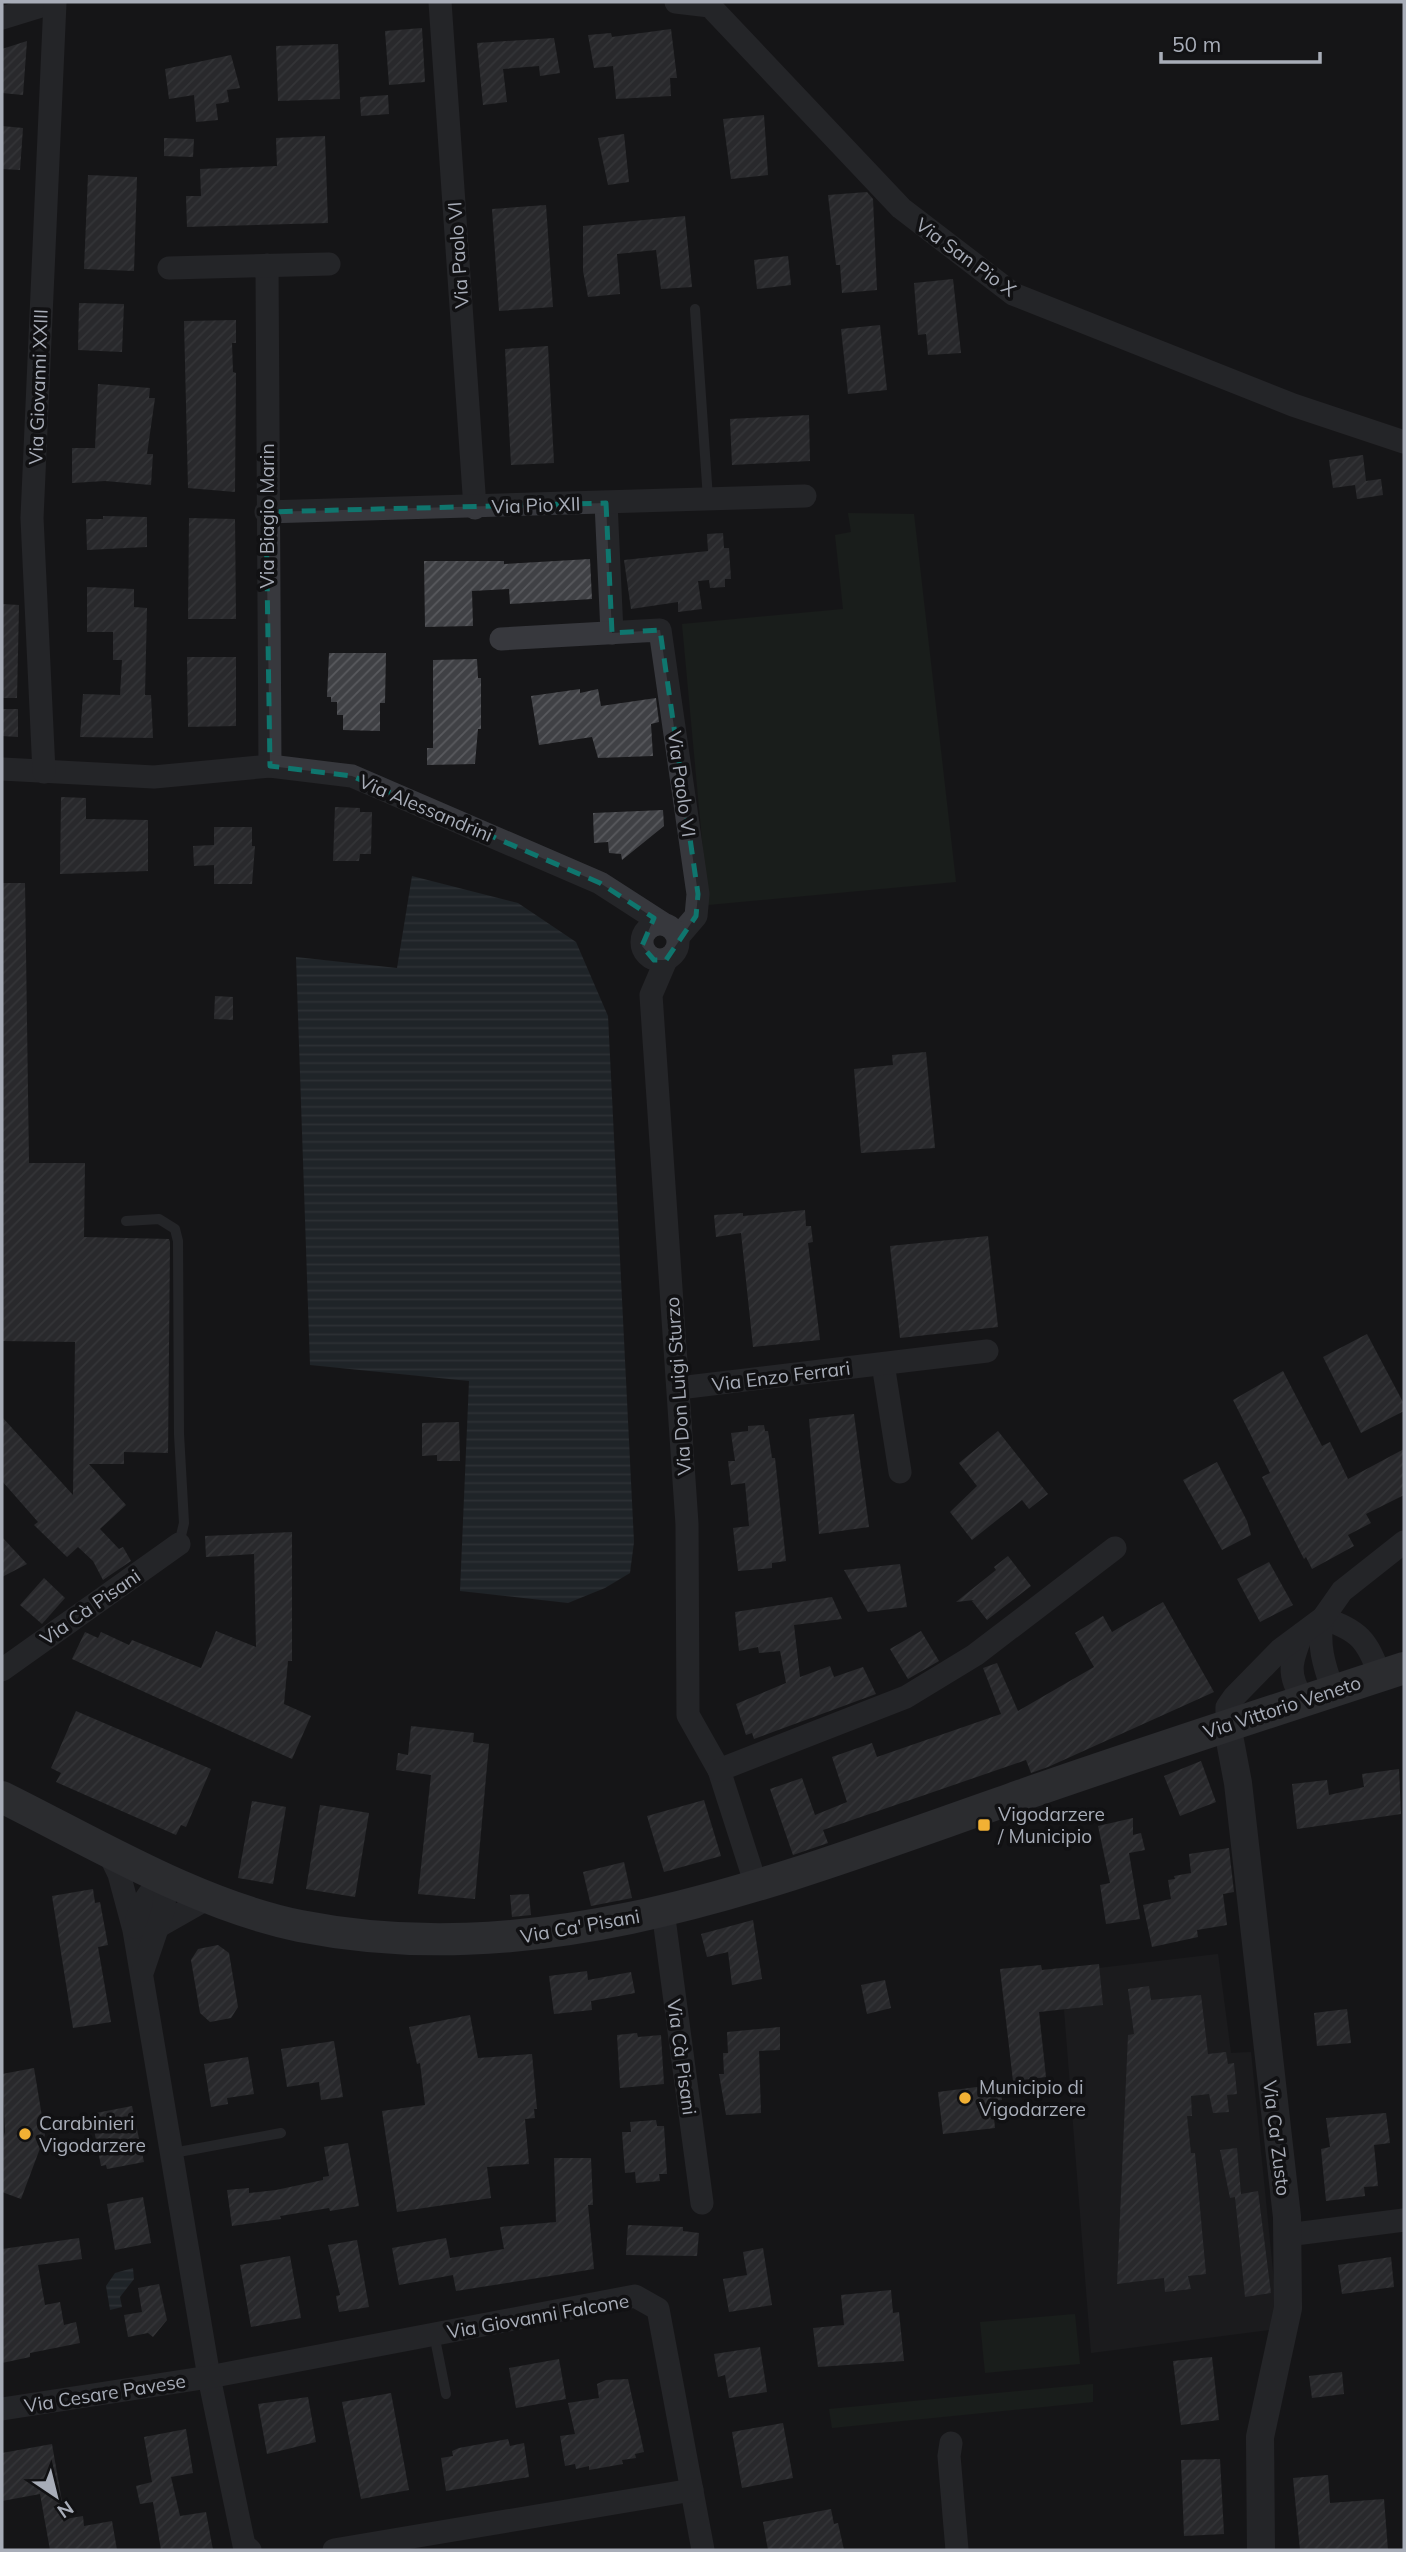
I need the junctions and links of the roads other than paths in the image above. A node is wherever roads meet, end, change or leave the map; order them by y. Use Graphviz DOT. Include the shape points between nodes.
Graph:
graph roads {
  1 [pos="54,2"];
  2 [pos="440,2"];
  3 [pos="676,2"];
  4 [pos="2,18"];
  5 [pos="329,264"];
  6 [pos="267,265"];
  7 [pos="169,268"];
  8 [pos="695,309"];
  9 [pos="1404,442"];
  10 [pos="806,496"];
  11 [pos="708,499"];
  12 [pos="606,503"];
  13 [pos="475,508"];
  14 [pos="267,512"];
  15 [pos="612,633"];
  16 [pos="501,639"];
  17 [pos="270,766"];
  18 [pos="2,769"];
  19 [pos="44,772"];
  20 [pos="659,941"];
  21 [pos="126,1221"];
  22 [pos="987,1351"];
  23 [pos="883,1364"];
  24 [pos="679,1388"];
  25 [pos="900,1472"];
  26 [pos="1404,1542"];
  27 [pos="179,1544"];
  28 [pos="1115,1548"];
  29 [pos="1323,1618"];
  30 [pos="1302,1634"];
  31 [pos="2,1670"];
  32 [pos="1392,1672"];
  33 [pos="1318,1695"];
  34 [pos="1227,1725"];
  35 [pos="1160,1747"];
  36 [pos="719,1770"];
  37 [pos="2,1797"];
  38 [pos="107,1849"];
  39 [pos="166,1877"];
  40 [pos="756,1885"];
  41 [pos="210,1897"];
  42 [pos="663,1911"];
  43 [pos="159,1926"];
  44 [pos="134,1930"];
  45 [pos="142,1973"];
  46 [pos="281,2133"];
  47 [pos="173,2153"];
  48 [pos="702,2203"];
  49 [pos="1404,2220"];
  50 [pos="1287,2235"];
  51 [pos="434,2334"];
  52 [pos="209,2377"];
  53 [pos="446,2394"];
  54 [pos="2,2409"];
  55 [pos="951,2443"];
  56 [pos="692,2490"];
  57 [pos="250,2550"];
  58 [pos="334,2550"];
  59 [pos="703,2550"];
  60 [pos="957,2550"];
  61 [pos="1261,2550"];
  1 -- 4 [label="street"];
  1 -- 19 [label="street, Via Giovanni XXIII" via="32,518"];
  2 -- 13 [label="street, Via Paolo VI"];
  3 -- 9 [label="street, Via San Pio X" via="710,6 901,208 1013,294 1293,405"];
  5 -- 6 [label="street"];
  6 -- 7 [label="street"];
  6 -- 14 [label="street, Via Biagio Marin"];
  8 -- 11 [label="lane"];
  10 -- 11 [label="street, Via Pio XII"];
  11 -- 12 [label="street, Via Pio XII"];
  12 -- 13 [label="street, Via Pio XII"];
  12 -- 15 [label="street"];
  13 -- 14 [label="street, Via Pio XII"];
  14 -- 17 [label="street, Via Biagio Marin"];
  15 -- 16 [label="street, Via Paolo VI"];
  15 -- 20 [label="street, Via Paolo VI" via="660,630 698,894 696,916"];
  17 -- 19 [label="street, Via Alessandrini" via="154,777"];
  17 -- 20 [label="street, Via Alessandrini" via="352,776 600,883 628,902"];
  18 -- 19 [label="street, Via Alessandrini"];
  20 -- 24 [label="street, Via Don Luigi Sturzo" via="642,967 651,995"];
  21 -- 27 [label="lane" via="159,1219 175,1229 178,1241 184,1523"];
  22 -- 23 [label="street, Via Enzo Ferrari"];
  23 -- 24 [label="street, Via Enzo Ferrari"];
  23 -- 25 [label="street"];
  24 -- 36 [label="street, Via Don Luigi Sturzo" via="687,1524 688,1715"];
  26 -- 29 [label="street" via="1342,1591"];
  27 -- 31 [label="street, Via Cà Pisani"];
  28 -- 36 [label="street" via="975,1656 906,1697"];
  29 -- 30 [label="street"];
  29 -- 32 [label="street" via="1353,1629"];
  29 -- 33 [label="street"];
  30 -- 33 [label="street" via="1289,1665 1290,1676"];
  30 -- 34 [label="street" via="1234,1697 1227,1707"];
  32 -- 33 [label="main road, Via Vittorio Veneto"];
  33 -- 34 [label="main road, Via Vittorio Veneto"];
  34 -- 35 [label="main road, Via Vittorio Veneto"];
  34 -- 50 [label="street, Via Ca' Zusto" via="1238,1783"];
  35 -- 40 [label="main road, Via Ca' Pisani"];
  36 -- 40 [label="street, Via Don Luigi Sturzo"];
  37 -- 38 [label="main road, Via Ca' Pisani"];
  38 -- 39 [label="main road, Via Ca' Pisani"];
  38 -- 44 [label="street"];
  39 -- 41 [label="main road, Via Ca' Pisani"];
  39 -- 43 [label="street"];
  39 -- 44 [label="street" via="139,1907"];
  40 -- 42 [label="main road, Via Ca' Pisani"];
  41 -- 42 [label="main road, Via Ca' Pisani" via="297,1925 371,1938 455,1941 551,1933"];
  41 -- 43 [label="street"];
  42 -- 48 [label="street, Via Cà Pisani"];
  43 -- 45 [label="street"];
  44 -- 45 [label="street"];
  45 -- 47 [label="street"];
  46 -- 47 [label="lane"];
  47 -- 52 [label="street"];
  49 -- 50 [label="street"];
  50 -- 61 [label="street, Via Ca' Zusto" via="1288,2308 1260,2437"];
  51 -- 52 [label="street, Via Giovanni Falcone"];
  51 -- 53 [label="lane"];
  51 -- 56 [label="street, Via Giovanni Falcone" via="635,2296 659,2309"];
  52 -- 54 [label="street, Via Cesare Pavese"];
  52 -- 57 [label="street" via="244,2545"];
  55 -- 60 [label="street"];
  56 -- 58 [label="street"];
  56 -- 59 [label="street"];
}
